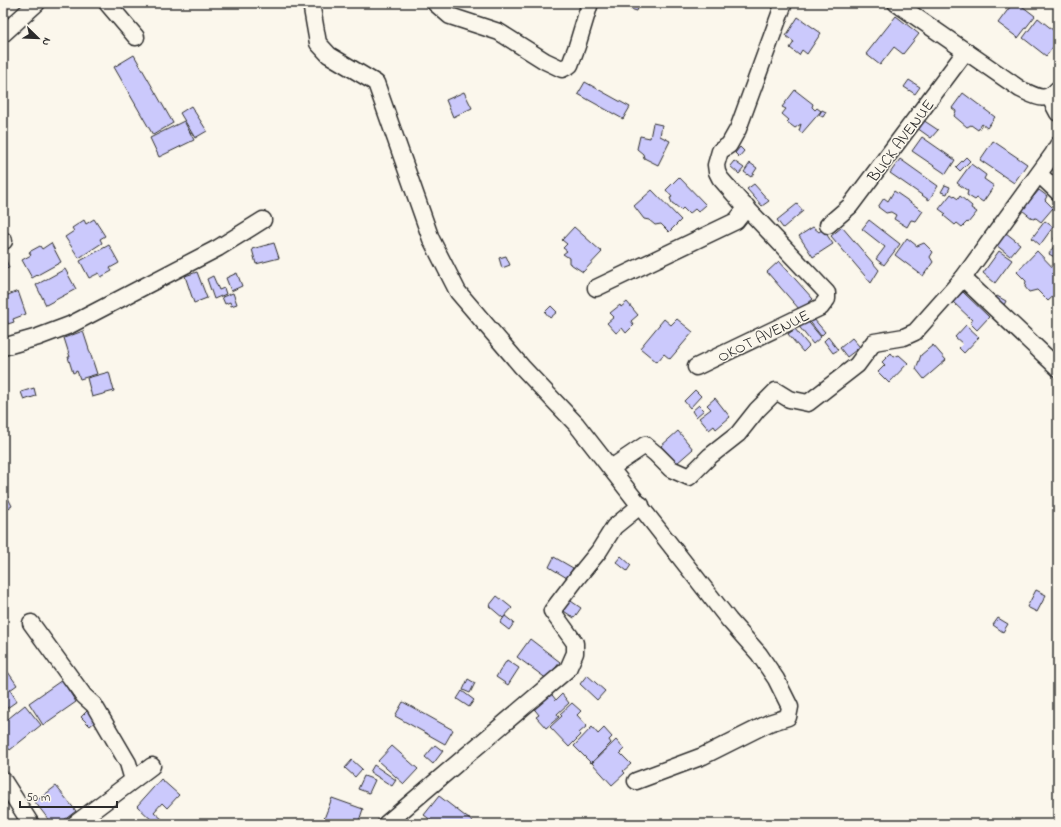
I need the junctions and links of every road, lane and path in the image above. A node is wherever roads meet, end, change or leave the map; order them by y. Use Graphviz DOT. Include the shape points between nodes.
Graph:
graph roads {
  1 [pos="37,3"];
  2 [pos="107,3"];
  3 [pos="311,3"];
  4 [pos="435,3"];
  5 [pos="590,3"];
  6 [pos="784,3"];
  7 [pos="896,3"];
  8 [pos="3,34"];
  9 [pos="136,37"];
  10 [pos="966,51"];
  11 [pos="1054,93"];
  12 [pos="1058,113"];
  13 [pos="1058,145"];
  14 [pos="1039,174"];
  15 [pos="1058,192"];
  16 [pos="747,207"];
  17 [pos="263,220"];
  18 [pos="828,225"];
  19 [pos="963,278"];
  20 [pos="596,288"];
  21 [pos="3,348"];
  22 [pos="696,367"];
  23 [pos="1058,368"];
  24 [pos="611,468"];
  25 [pos="641,505"];
  26 [pos="30,623"];
  27 [pos="152,766"];
  28 [pos="3,780"];
  29 [pos="132,780"];
  30 [pos="636,781"];
  31 [pos="31,824"];
  32 [pos="75,824"];
  33 [pos="386,824"];
  1 -- 8 [label="street"];
  2 -- 9 [label="street"];
  3 -- 24 [label="street" via="318,43 334,58 376,83 431,239 458,292 522,367 576,424"];
  4 -- 5 [label="street" via="450,16 499,32 562,69 570,65"];
  6 -- 16 [label="street" via="738,129 729,145 720,151 716,165 716,172 720,178"];
  7 -- 10 [label="street"];
  10 -- 11 [label="street" via="1020,89 1042,98"];
  10 -- 18 [label="street, BLICK AVENUE" via="850,206"];
  11 -- 12 [label="street"];
  13 -- 14 [label="street"];
  14 -- 15 [label="street"];
  14 -- 19 [label="street"];
  16 -- 20 [label="street" via="736,220"];
  16 -- 22 [label="street, OKOT AVENUE" via="827,293 827,299 821,307"];
  17 -- 21 [label="street" via="218,248 70,325"];
  19 -- 23 [label="street"];
  19 -- 24 [label="street" via="915,332 904,338 874,342 858,364 808,403 789,399 776,391 738,434 689,477 671,469 645,445"];
  24 -- 25 [label="street"];
  25 -- 30 [label="street" via="729,620 759,654 776,679 790,707 788,717 769,723 703,756"];
  25 -- 33 [label="street" via="614,528 552,611 575,643 575,653 568,668"];
  26 -- 29 [label="street" via="94,706 128,763"];
  27 -- 29 [label="street"];
  28 -- 31 [label="street"];
  29 -- 32 [label="street"];
}
